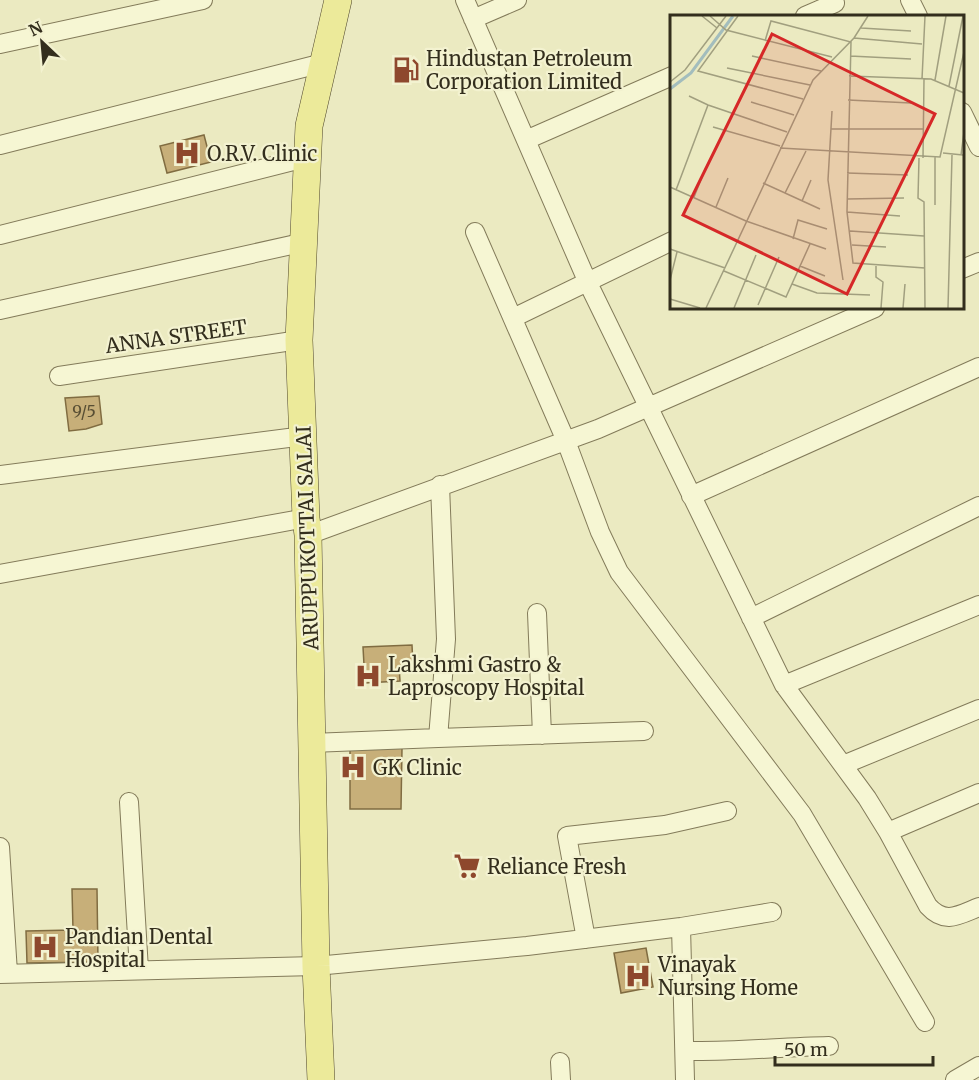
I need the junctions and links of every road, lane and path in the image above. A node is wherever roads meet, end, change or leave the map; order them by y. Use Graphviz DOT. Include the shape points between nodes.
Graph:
graph roads {
  1 [pos="202,0"];
  2 [pos="338,0"];
  3 [pos="465,0"];
  4 [pos="517,0"];
  5 [pos="910,0"];
  6 [pos="835,3"];
  7 [pos="807,15"];
  8 [pos="918,15"];
  9 [pos="473,19"];
  10 [pos="0,44"];
  11 [pos="323,63"];
  12 [pos="670,77"];
  13 [pos="964,114"];
  14 [pos="526,140"];
  15 [pos="0,145"];
  16 [pos="979,147"];
  17 [pos="309,157"];
  18 [pos="475,232"];
  19 [pos="0,235"];
  20 [pos="305,242"];
  21 [pos="670,242"];
  22 [pos="979,262"];
  23 [pos="964,269"];
  24 [pos="588,283"];
  25 [pos="872,309"];
  26 [pos="0,310"];
  27 [pos="513,318"];
  28 [pos="299,340"];
  29 [pos="979,367"];
  30 [pos="59,376"];
  31 [pos="648,407"];
  32 [pos="304,436"];
  33 [pos="566,441"];
  34 [pos="0,475"];
  35 [pos="440,485"];
  36 [pos="692,496"];
  37 [pos="979,506"];
  38 [pos="307,526"];
  39 [pos="0,574"];
  40 [pos="979,605"];
  41 [pos="537,613"];
  42 [pos="751,618"];
  43 [pos="784,685"];
  44 [pos="979,709"];
  45 [pos="644,731"];
  46 [pos="542,735"];
  47 [pos="438,738"];
  48 [pos="311,743"];
  49 [pos="843,765"];
  50 [pos="979,793"];
  51 [pos="129,802"];
  52 [pos="727,811"];
  53 [pos="888,832"];
  54 [pos="0,847"];
  55 [pos="979,907"];
  56 [pos="772,912"];
  57 [pos="681,927"];
  58 [pos="586,939"];
  59 [pos="316,966"];
  60 [pos="139,970"];
  61 [pos="4,973"];
  62 [pos="925,1022"];
  63 [pos="829,1046"];
  64 [pos="685,1051"];
  65 [pos="979,1066"];
  66 [pos="321,1080"];
  67 [pos="686,1080"];
  68 [pos="955,1080"];
  1 -- 10 [label="street"];
  2 -- 11 [label="main road, ARUPPUKOTTAI SALAI"];
  3 -- 9 [label="street"];
  4 -- 9 [label="street"];
  5 -- 8 [label="street"];
  6 -- 7 [label="street"];
  9 -- 14 [label="street"];
  11 -- 15 [label="street"];
  11 -- 17 [label="main road, ARUPPUKOTTAI SALAI" via="309,126"];
  12 -- 14 [label="street"];
  13 -- 16 [label="street"];
  14 -- 24 [label="street"];
  17 -- 19 [label="street"];
  17 -- 20 [label="main road, ARUPPUKOTTAI SALAI"];
  18 -- 27 [label="street"];
  20 -- 26 [label="street"];
  20 -- 28 [label="main road, ARUPPUKOTTAI SALAI"];
  21 -- 24 [label="street"];
  22 -- 23 [label="street"];
  24 -- 27 [label="street"];
  24 -- 31 [label="street"];
  25 -- 31 [label="street"];
  27 -- 33 [label="street"];
  28 -- 30 [label="street, ANNA STREET"];
  28 -- 32 [label="main road, ARUPPUKOTTAI SALAI"];
  29 -- 36 [label="street"];
  31 -- 33 [label="street"];
  31 -- 36 [label="street"];
  32 -- 34 [label="street"];
  32 -- 38 [label="main road, ARUPPUKOTTAI SALAI"];
  33 -- 35 [label="street"];
  33 -- 62 [label="street" via="619,572 802,814"];
  35 -- 38 [label="street"];
  35 -- 47 [label="street" via="446,639"];
  36 -- 42 [label="street"];
  37 -- 42 [label="street"];
  38 -- 39 [label="street"];
  38 -- 48 [label="main road, ARUPPUKOTTAI SALAI"];
  40 -- 43 [label="street"];
  41 -- 46 [label="street"];
  42 -- 43 [label="street"];
  43 -- 49 [label="street"];
  44 -- 49 [label="street"];
  45 -- 46 [label="street"];
  46 -- 47 [label="street"];
  47 -- 48 [label="street"];
  48 -- 59 [label="main road, ARUPPUKOTTAI SALAI"];
  49 -- 53 [label="street"];
  50 -- 53 [label="street"];
  51 -- 60 [label="street"];
  52 -- 58 [label="street" via="665,825 567,837"];
  53 -- 55 [label="street" via="936,915 957,916"];
  54 -- 61 [label="street"];
  56 -- 57 [label="street"];
  57 -- 58 [label="street"];
  57 -- 64 [label="street"];
  58 -- 59 [label="street"];
  59 -- 60 [label="street"];
  59 -- 66 [label="main road, ARUPPUKOTTAI SALAI"];
  60 -- 61 [label="street"];
  63 -- 64 [label="street"];
  64 -- 67 [label="street"];
  65 -- 68 [label="street"];
}
